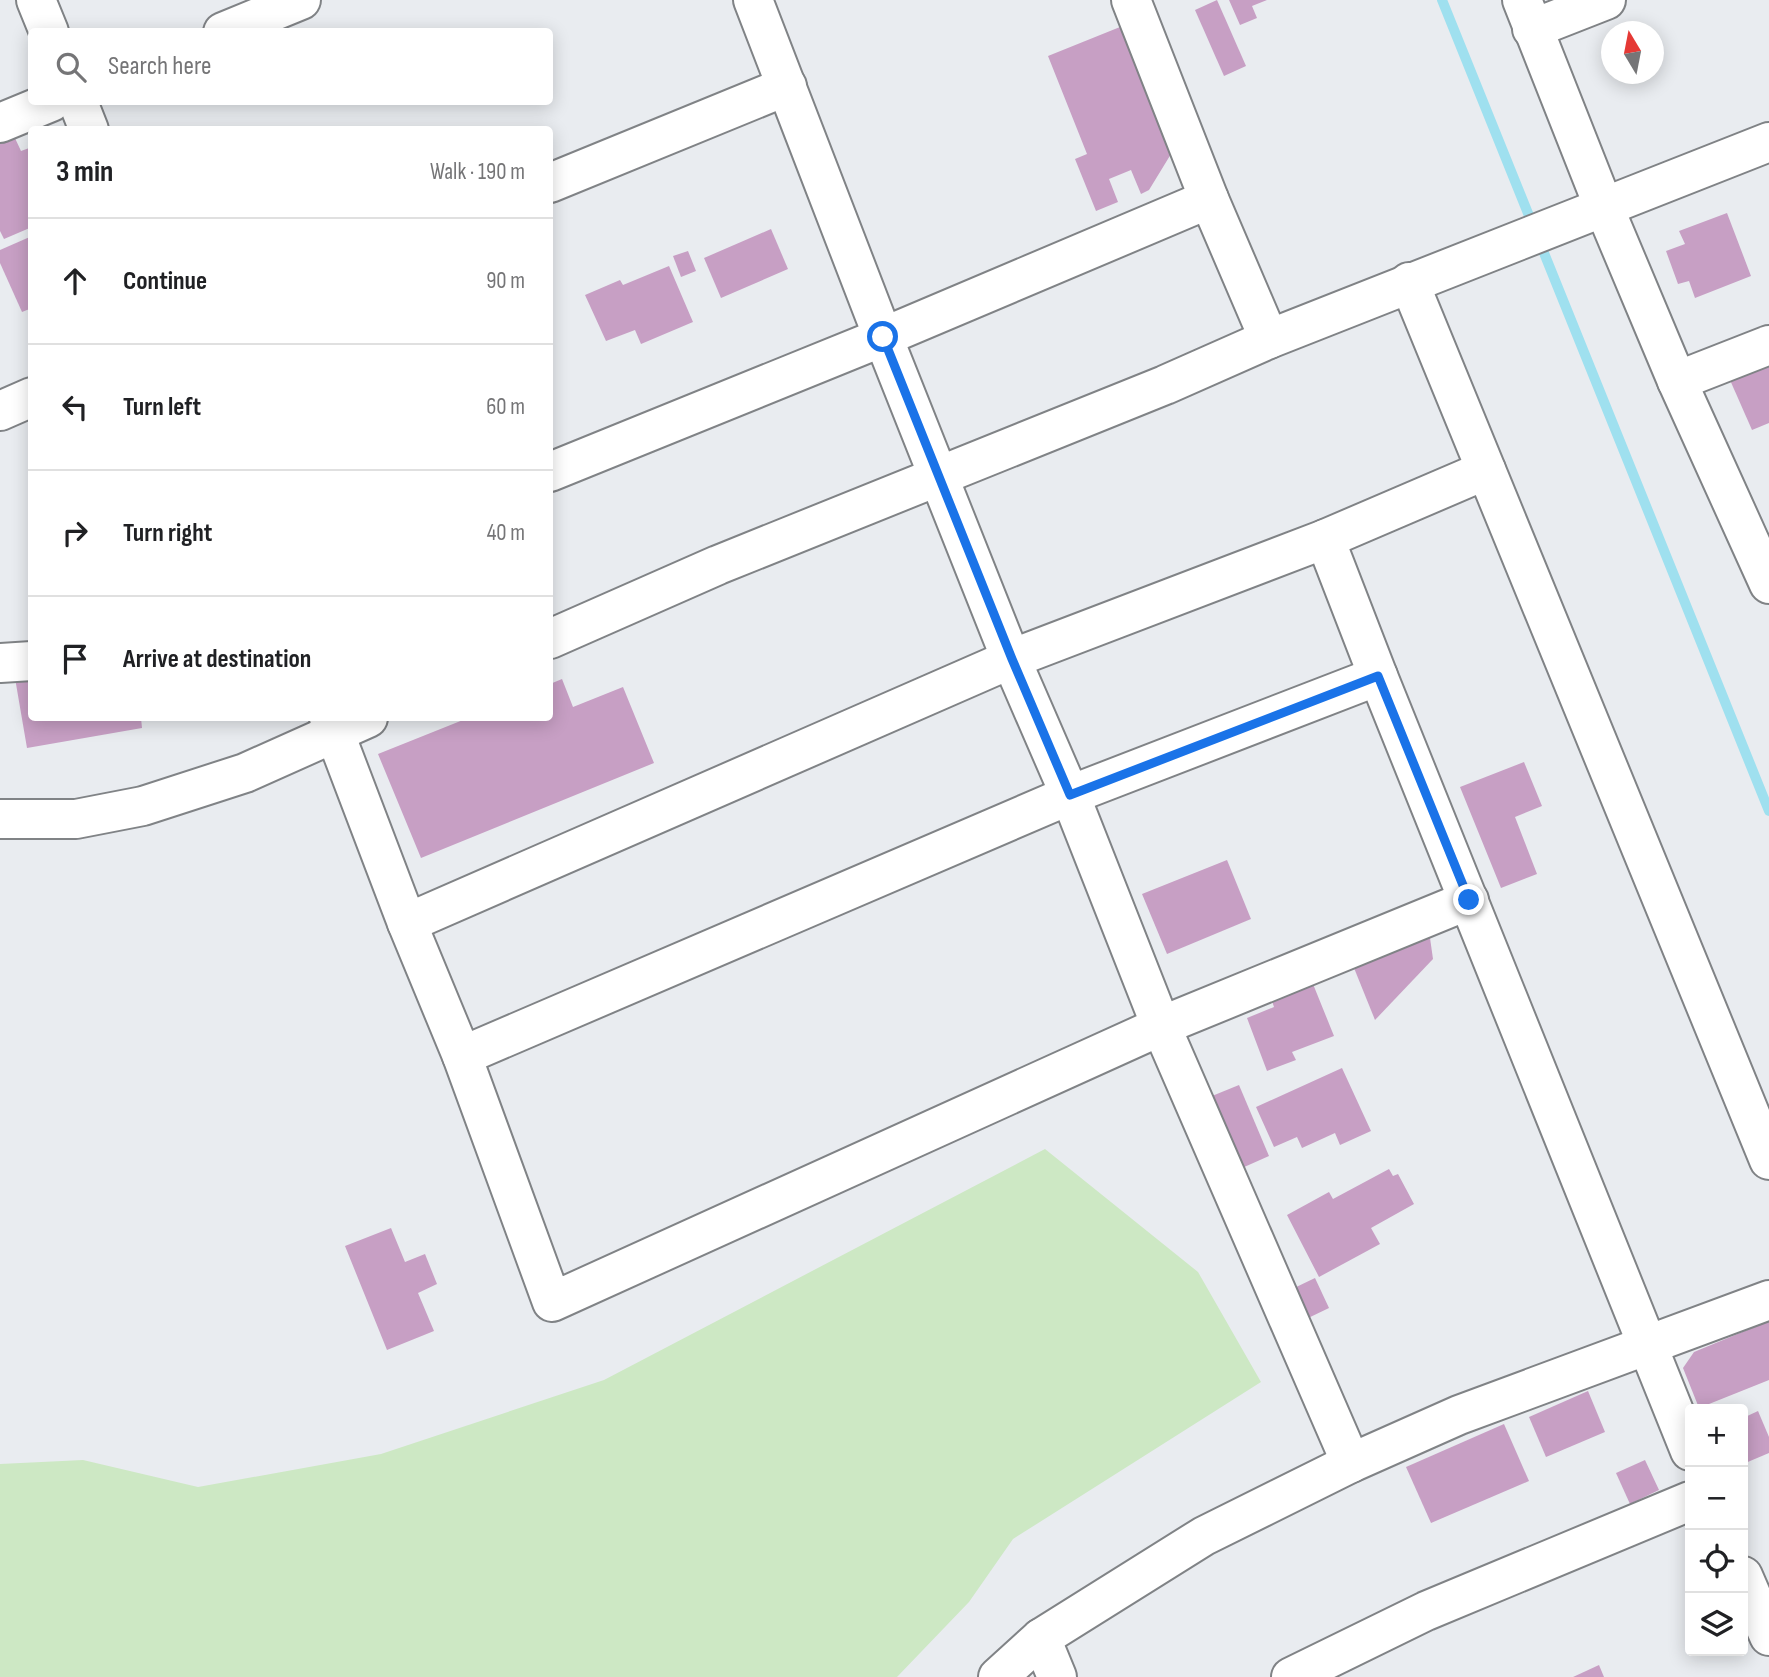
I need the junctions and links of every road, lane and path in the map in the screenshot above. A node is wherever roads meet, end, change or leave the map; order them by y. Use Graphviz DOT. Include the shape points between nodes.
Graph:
graph roads {
  1 [pos="36,0"];
  2 [pos="301,0"];
  3 [pos="753,0"];
  4 [pos="1131,0"];
  5 [pos="1606,0"];
  6 [pos="1527,15"];
  7 [pos="47,28"];
  8 [pos="233,28"];
  9 [pos="787,86"];
  10 [pos="44,105"];
  11 [pos="79,105"];
  12 [pos="0,123"];
  13 [pos="87,126"];
  14 [pos="1769,142"];
  15 [pos="553,182"];
  16 [pos="1209,199"];
  17 [pos="1590,211"];
  18 [pos="1409,282"];
  19 [pos="883,337"];
  20 [pos="1269,339"];
  21 [pos="1769,345"];
  22 [pos="1677,381"];
  23 [pos="28,399"];
  24 [pos="0,411"];
  25 [pos="553,471"];
  26 [pos="1486,471"];
  27 [pos="939,475"];
  28 [pos="1325,539"];
  29 [pos="1769,584"];
  30 [pos="553,638"];
  31 [pos="1012,659"];
  32 [pos="28,662"];
  33 [pos="0,663"];
  34 [pos="1378,676"];
  35 [pos="344,722"];
  36 [pos="1070,795"];
  37 [pos="0,819"];
  38 [pos="1469,900"];
  39 [pos="407,923"];
  40 [pos="1161,1026"];
  41 [pos="462,1056"];
  42 [pos="1769,1160"];
  43 [pos="1769,1300"];
  44 [pos="1648,1344"];
  45 [pos="1685,1438"];
  46 [pos="1351,1463"];
  47 [pos="1685,1503"];
  48 [pos="1748,1588"];
  49 [pos="1769,1636"];
  50 [pos="1041,1638"];
  51 [pos="998,1677"];
  52 [pos="1057,1677"];
  53 [pos="1291,1677"];
  1 -- 7 [label="street"];
  2 -- 8 [label="street"];
  3 -- 9 [label="street"];
  4 -- 16 [label="street"];
  5 -- 6 [label="street"];
  6 -- 17 [label="street"];
  9 -- 15 [label="street"];
  9 -- 19 [label="street"];
  10 -- 12 [label="street"];
  11 -- 13 [label="street"];
  14 -- 17 [label="street"];
  16 -- 19 [label="street"];
  16 -- 20 [label="street"];
  17 -- 18 [label="street"];
  17 -- 22 [label="street"];
  18 -- 20 [label="street"];
  18 -- 26 [label="street"];
  19 -- 25 [label="street"];
  19 -- 27 [label="street"];
  20 -- 27 [label="street"];
  21 -- 22 [label="street"];
  22 -- 29 [label="street"];
  23 -- 24 [label="street"];
  26 -- 28 [label="street"];
  26 -- 42 [label="street"];
  27 -- 30 [label="street"];
  27 -- 31 [label="street"];
  28 -- 31 [label="street"];
  28 -- 34 [label="street"];
  31 -- 36 [label="street"];
  31 -- 39 [label="street"];
  32 -- 33 [label="street"];
  34 -- 36 [label="street"];
  34 -- 38 [label="street"];
  35 -- 37 [label="street" via="245,772 143,806 76,819"];
  35 -- 39 [label="street"];
  36 -- 40 [label="street"];
  36 -- 41 [label="street"];
  38 -- 40 [label="street"];
  38 -- 44 [label="street"];
  39 -- 41 [label="street"];
  40 -- 41 [label="street" via="552,1302"];
  40 -- 46 [label="street"];
  43 -- 44 [label="street"];
  44 -- 45 [label="street"];
  44 -- 46 [label="street" via="1459,1415"];
  46 -- 50 [label="street" via="1204,1536"];
  47 -- 53 [label="street" via="1426,1611"];
  48 -- 49 [label="street"];
  50 -- 51 [label="street"];
  50 -- 52 [label="street"];
}
